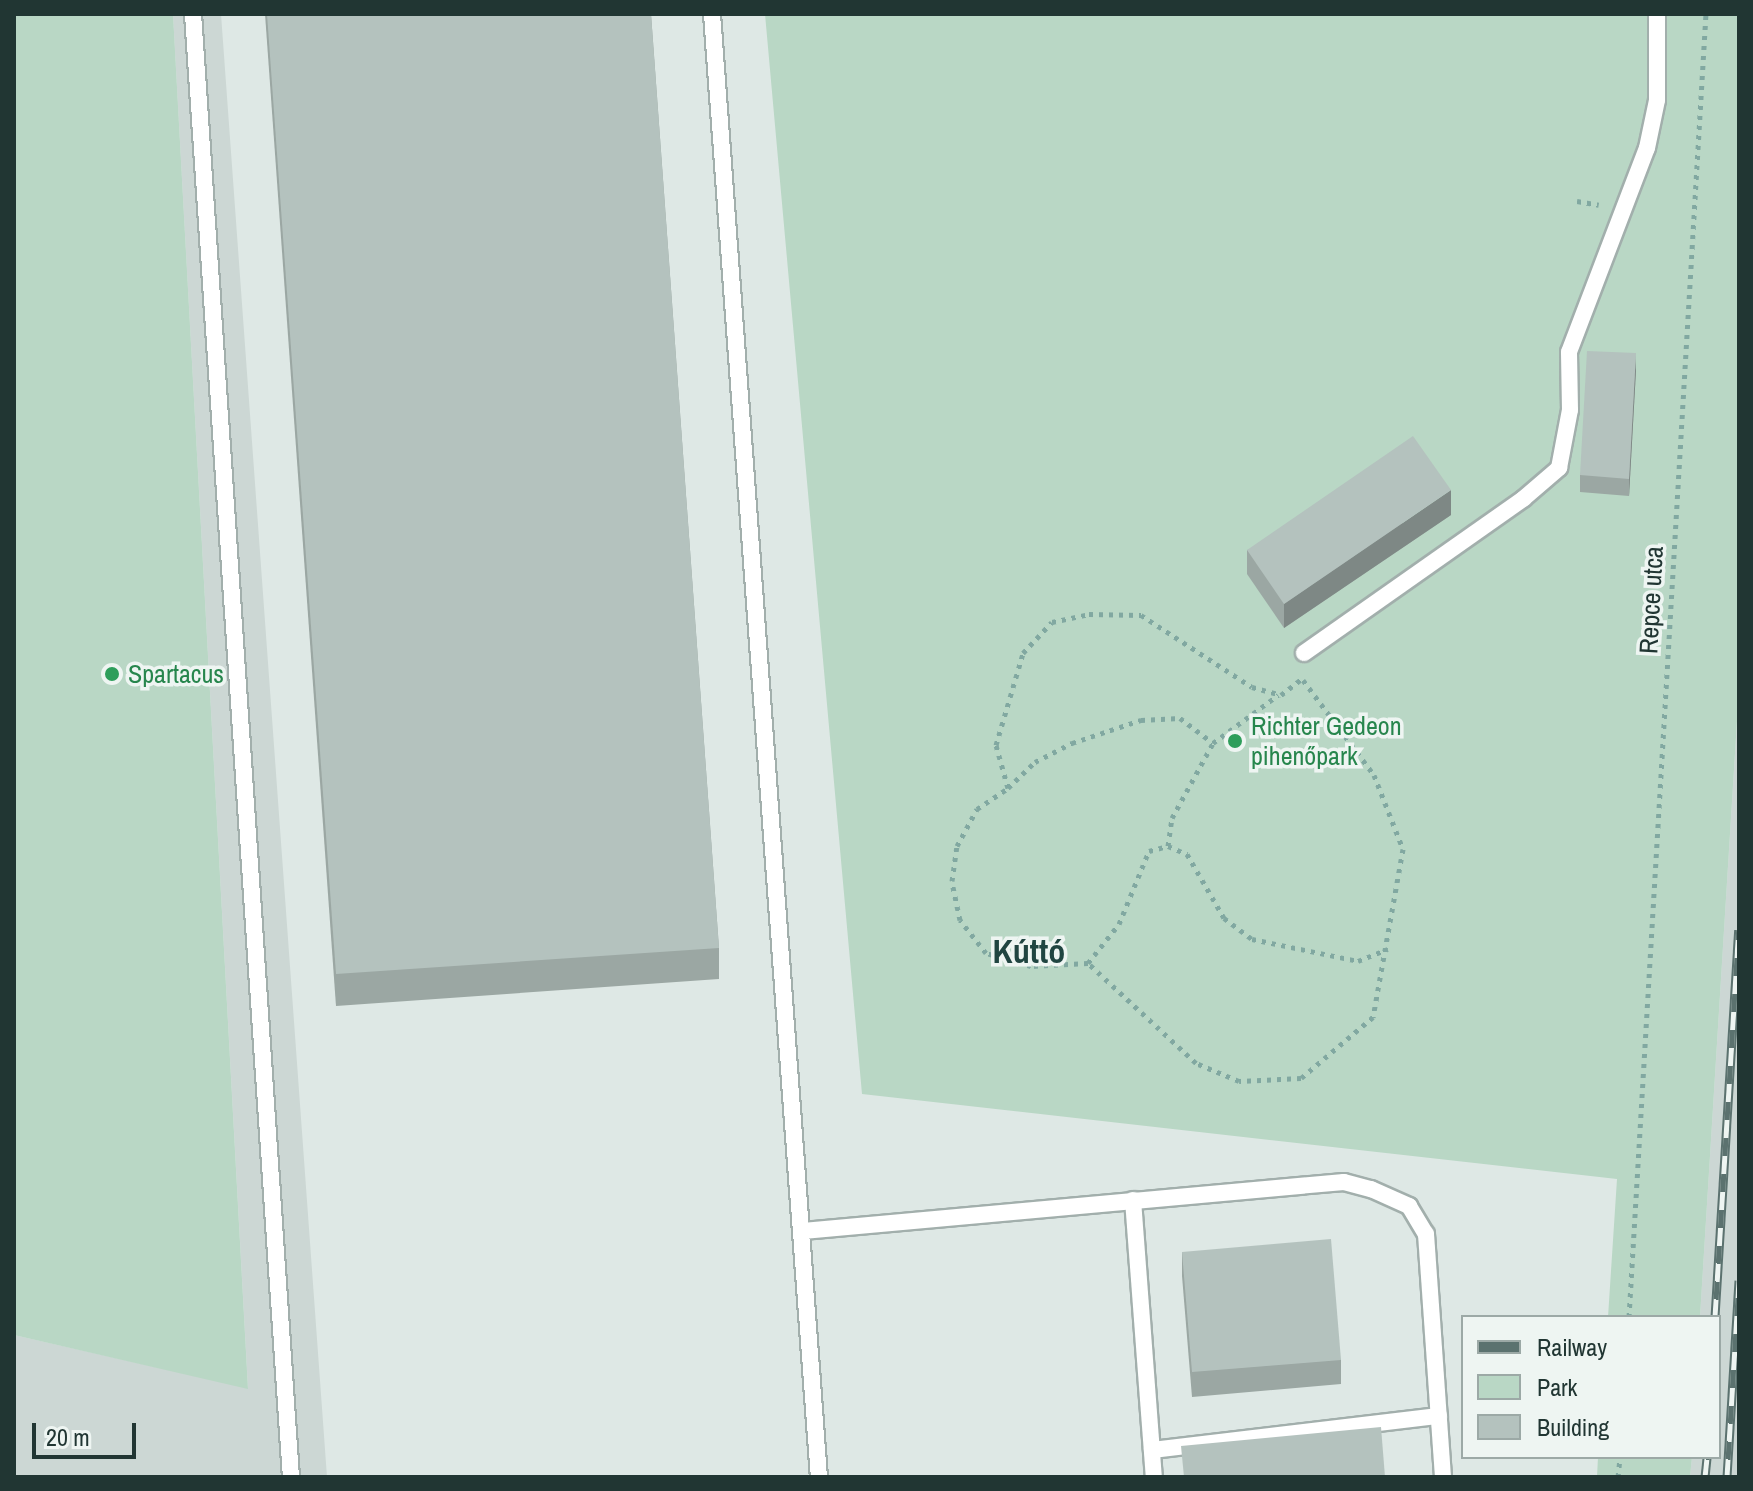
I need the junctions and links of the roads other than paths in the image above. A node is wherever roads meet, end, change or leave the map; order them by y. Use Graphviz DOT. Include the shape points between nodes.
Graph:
graph roads {
  1 [pos="193,14"];
  2 [pos="712,14"];
  3 [pos="1657,14"];
  4 [pos="1304,653"];
  5 [pos="1133,1200"];
  6 [pos="803,1231"];
  7 [pos="1439,1416"];
  8 [pos="1152,1450"];
  9 [pos="291,1477"];
  10 [pos="819,1477"];
  11 [pos="1154,1477"];
  12 [pos="1443,1477"];
  1 -- 9 [label="lane"];
  2 -- 6 [label="lane"];
  3 -- 4 [label="lane" via="1657,100 1647,148 1569,352 1570,410 1559,468"];
  5 -- 6 [label="lane"];
  5 -- 7 [label="lane" via="1344,1182 1409,1206 1426,1234"];
  5 -- 8 [label="lane"];
  6 -- 10 [label="lane"];
  7 -- 8 [label="lane"];
  7 -- 12 [label="lane"];
  8 -- 11 [label="lane"];
}
